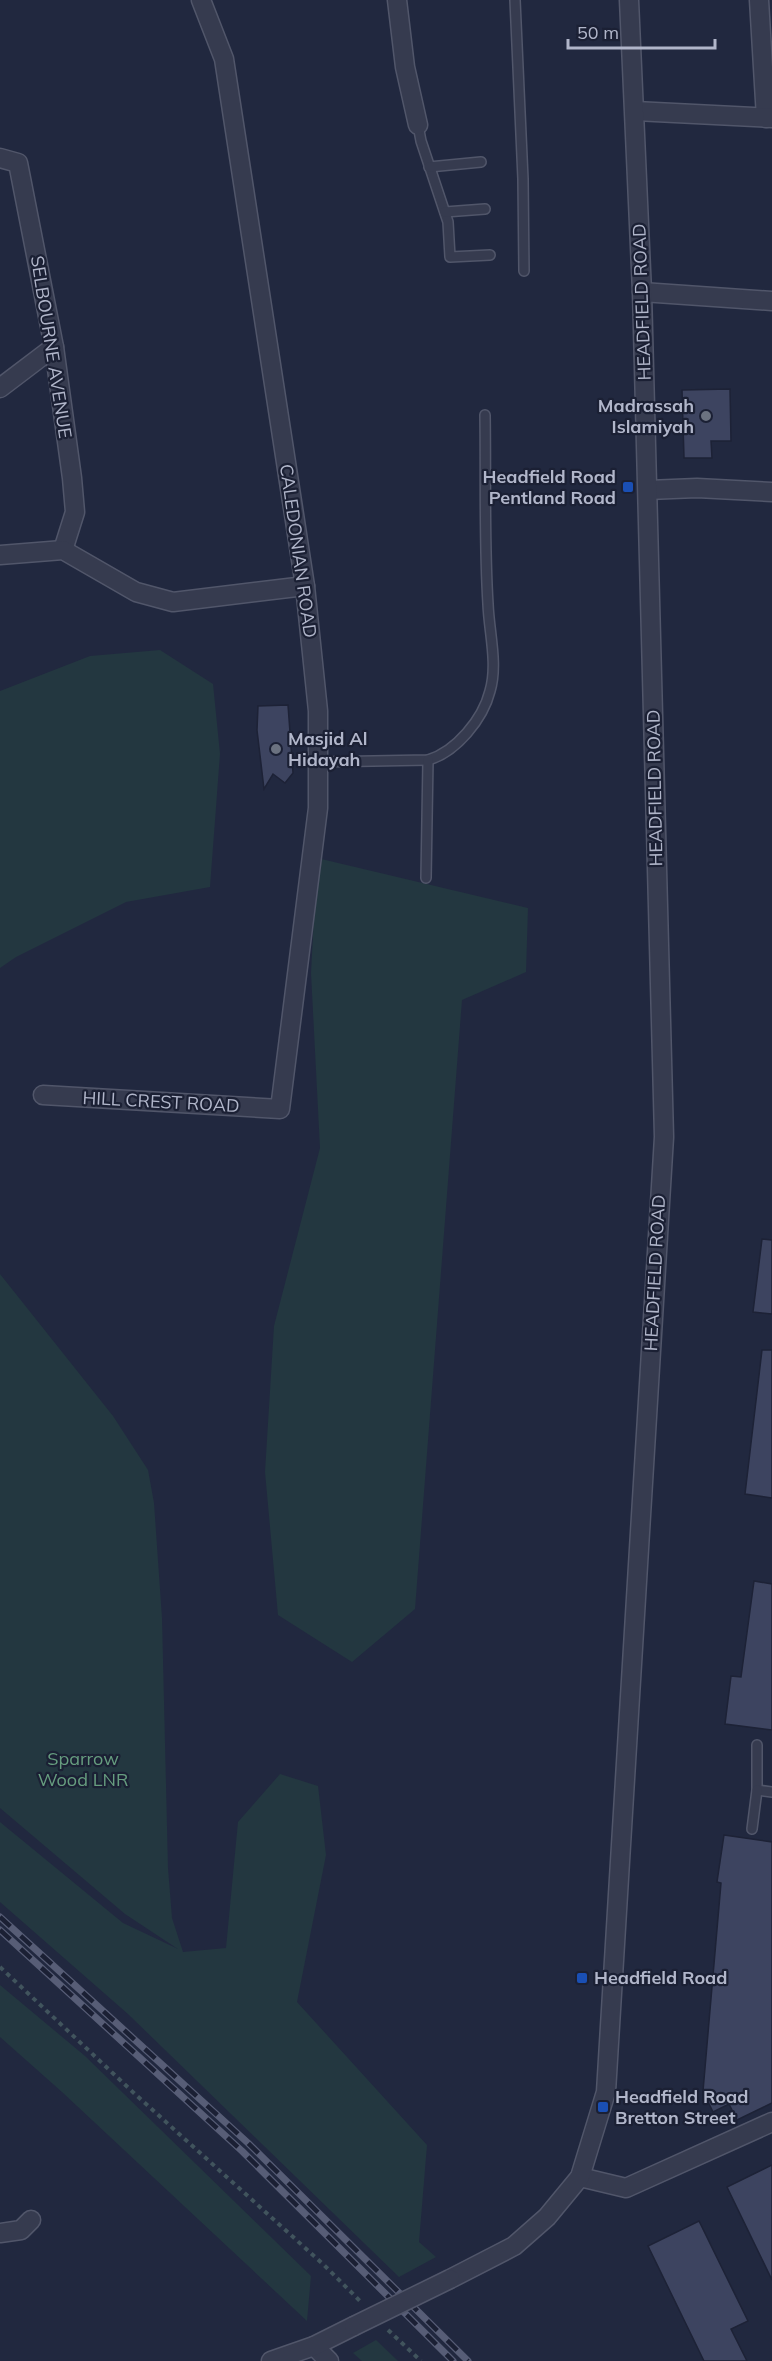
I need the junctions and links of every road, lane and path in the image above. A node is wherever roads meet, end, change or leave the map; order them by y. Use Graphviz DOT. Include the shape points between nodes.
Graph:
graph roads {
  1 [pos="201,0"];
  2 [pos="398,0"];
  3 [pos="514,0"];
  4 [pos="629,0"];
  5 [pos="759,0"];
  6 [pos="634,111"];
  7 [pos="769,118"];
  8 [pos="418,124"];
  9 [pos="0,158"];
  10 [pos="481,162"];
  11 [pos="429,167"];
  12 [pos="485,209"];
  13 [pos="445,212"];
  14 [pos="490,255"];
  15 [pos="524,271"];
  16 [pos="642,292"];
  17 [pos="772,301"];
  18 [pos="54,347"];
  19 [pos="0,388"];
  20 [pos="485,415"];
  21 [pos="648,490"];
  22 [pos="772,492"];
  23 [pos="63,550"];
  24 [pos="0,555"];
  25 [pos="305,586"];
  26 [pos="428,760"];
  27 [pos="318,762"];
  28 [pos="426,878"];
  29 [pos="43,1095"];
  30 [pos="280,1109"];
  31 [pos="757,1745"];
  32 [pos="758,1790"];
  33 [pos="772,1792"];
  34 [pos="752,1829"];
  35 [pos="0,1967"];
  36 [pos="772,2122"];
  37 [pos="580,2177"];
  38 [pos="31,2220"];
  39 [pos="0,2233"];
  40 [pos="370,2311"];
  41 [pos="385,2326"];
  42 [pos="314,2346"];
  43 [pos="271,2361"];
  44 [pos="329,2361"];
  45 [pos="421,2361"];
  1 -- 25 [label="street, CALEDONIAN ROAD" via="224,59"];
  2 -- 8 [label="street" via="405,67"];
  3 -- 15 [label="lane" via="524,179"];
  4 -- 6 [label="street, HEADFIELD ROAD"];
  5 -- 7 [label="street"];
  6 -- 7 [label="street"];
  6 -- 16 [label="street, HEADFIELD ROAD"];
  8 -- 11 [label="lane"];
  9 -- 18 [label="street, SELBOURNE AVENUE" via="18,163"];
  10 -- 11 [label="lane"];
  11 -- 13 [label="lane"];
  12 -- 13 [label="lane"];
  13 -- 14 [label="lane" via="450,257"];
  16 -- 17 [label="street"];
  16 -- 21 [label="street, HEADFIELD ROAD"];
  18 -- 19 [label="street"];
  18 -- 23 [label="street, SELBOURNE AVENUE" via="75,512"];
  20 -- 26 [label="lane" via="491,691 482,714 461,738 438,758"];
  21 -- 22 [label="street"];
  21 -- 37 [label="street, HEADFIELD ROAD" via="664,1137 606,2092"];
  23 -- 24 [label="street"];
  23 -- 25 [label="street" via="136,592 173,602"];
  25 -- 27 [label="street, CALEDONIAN ROAD" via="318,711"];
  26 -- 27 [label="lane"];
  26 -- 28 [label="lane"];
  27 -- 30 [label="street, CALEDONIAN ROAD" via="318,808"];
  29 -- 30 [label="street, HILL CREST ROAD"];
  31 -- 32 [label="lane"];
  32 -- 33 [label="lane"];
  32 -- 34 [label="lane"];
  35 -- 40 [label="path"];
  36 -- 37 [label="street" via="626,2188"];
  37 -- 42 [label="street, HEADFIELD ROAD, bridge" via="547,2217 514,2246"];
  38 -- 39 [label="street" via="21,2230"];
  41 -- 45 [label="path"];
  42 -- 43 [label="street, HEADFIELD ROAD"];
  42 -- 44 [label="street"];
}
